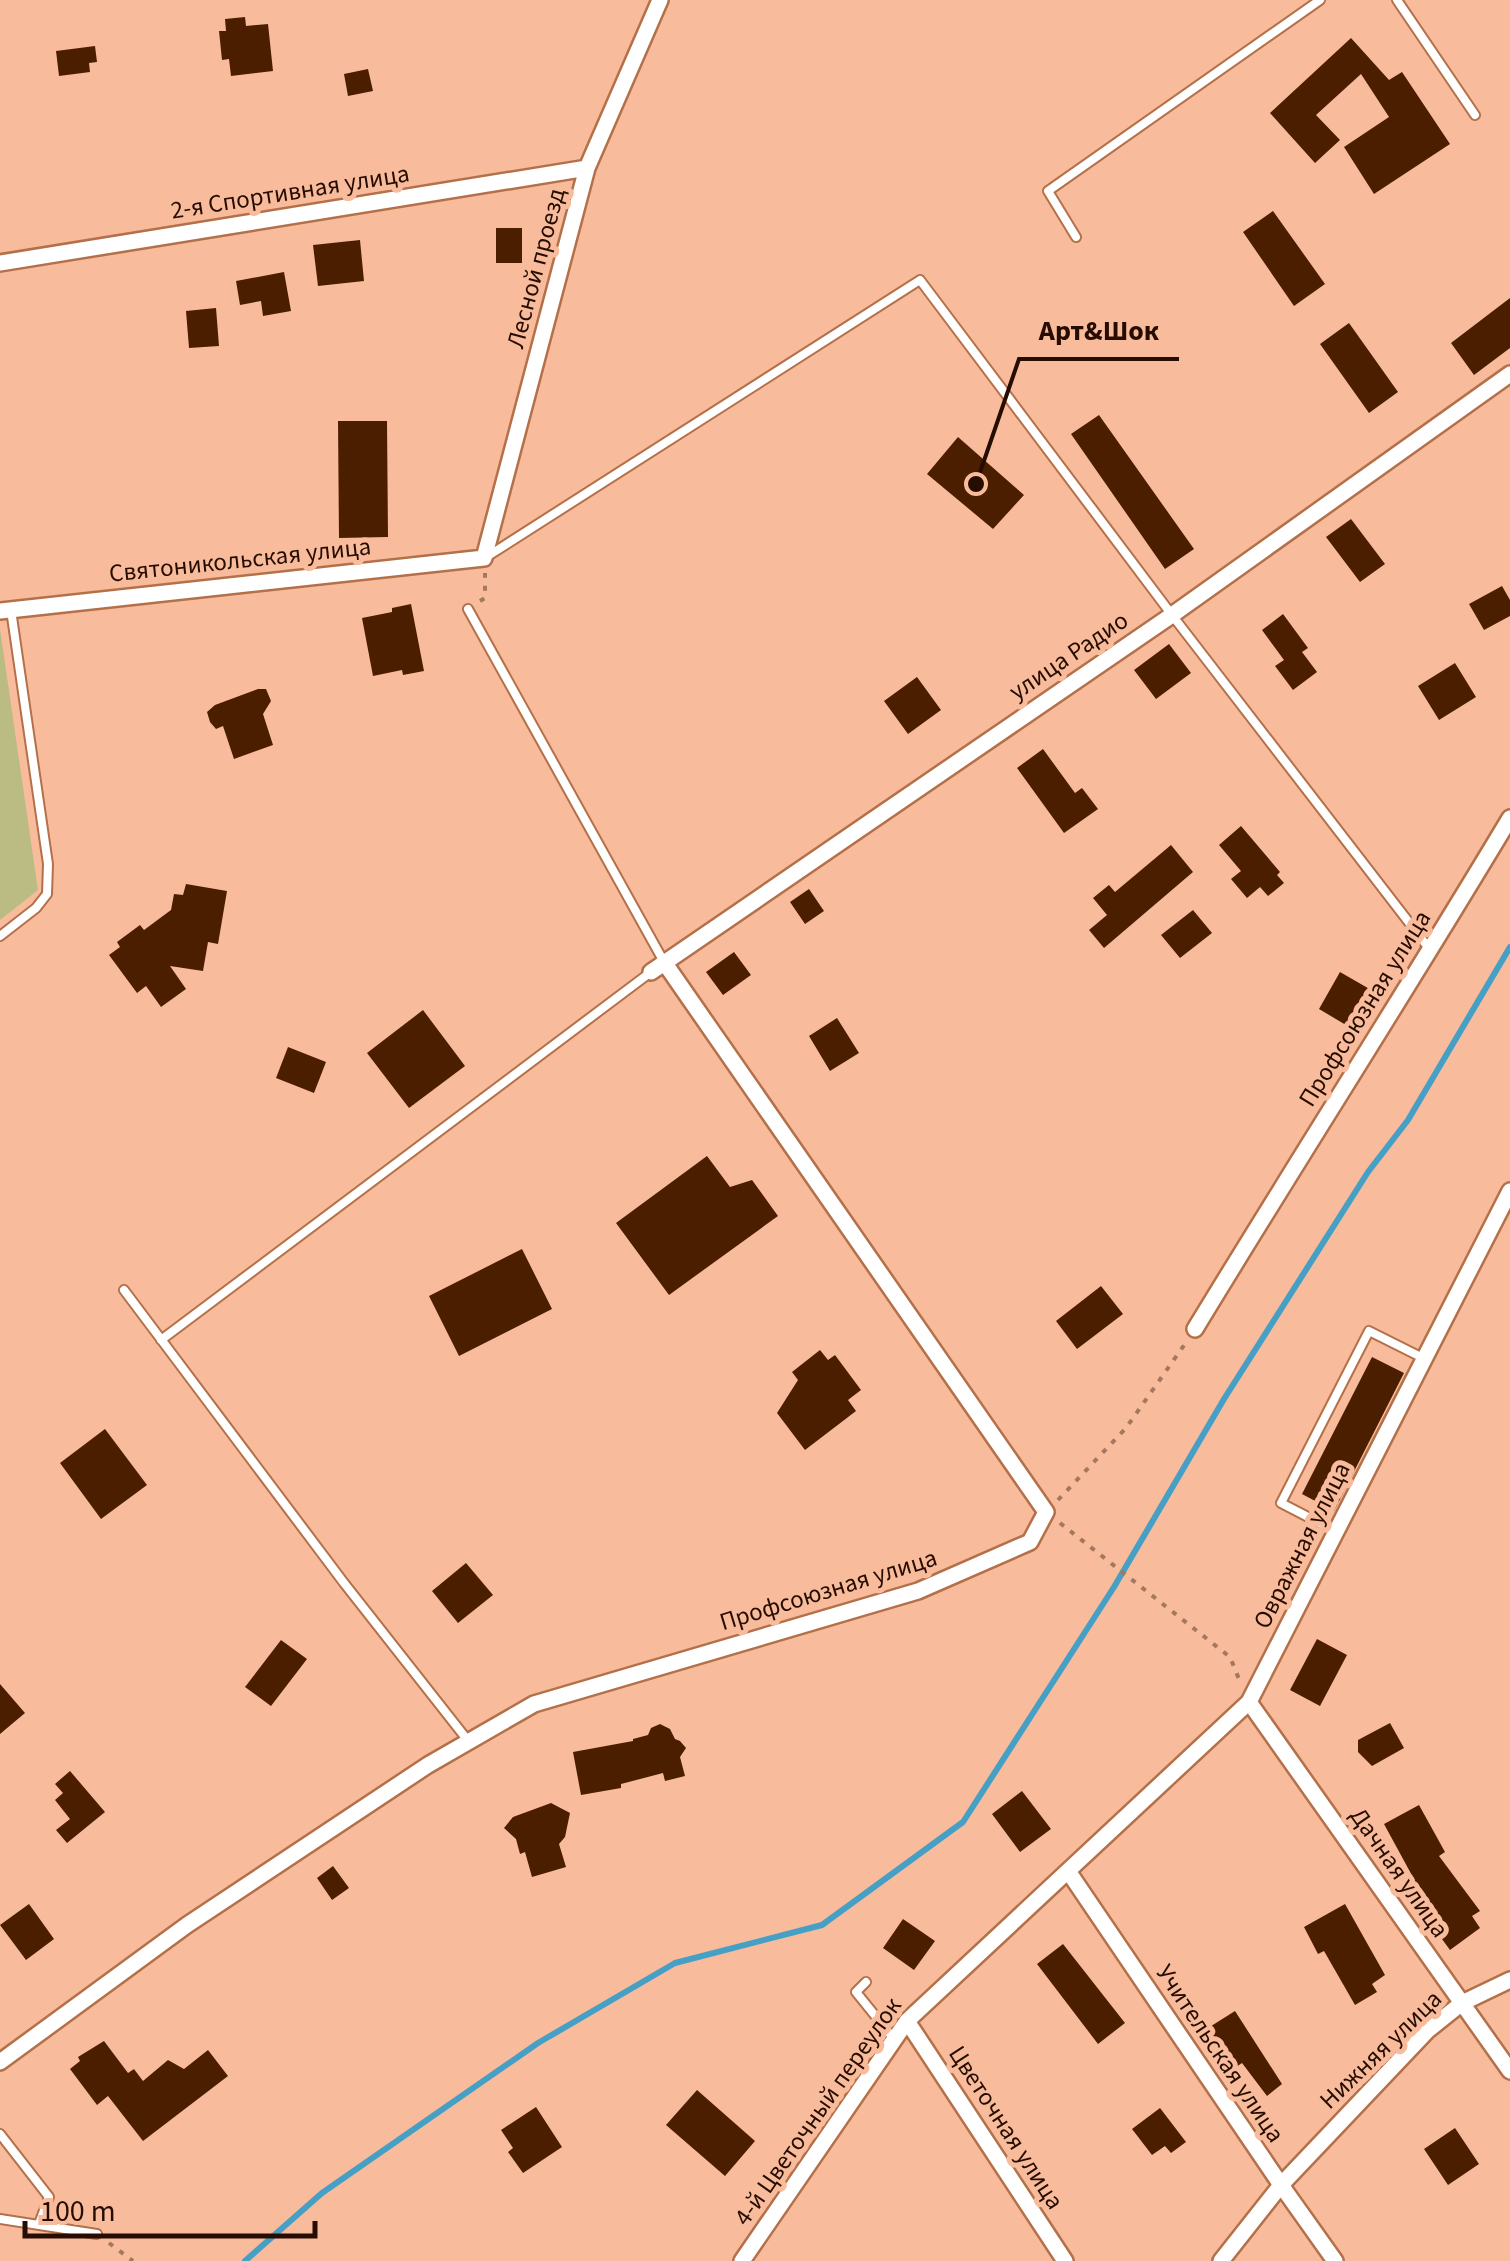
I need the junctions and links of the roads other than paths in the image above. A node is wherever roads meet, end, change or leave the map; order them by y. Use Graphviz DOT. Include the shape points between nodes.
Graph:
graph roads {
  1 [pos="660,0"];
  2 [pos="1320,0"];
  3 [pos="1397,0"];
  4 [pos="1475,116"];
  5 [pos="587,168"];
  6 [pos="1076,237"];
  7 [pos="0,263"];
  8 [pos="1510,374"];
  9 [pos="484,558"];
  10 [pos="468,609"];
  11 [pos="6,610"];
  12 [pos="1172,615"];
  13 [pos="1510,818"];
  14 [pos="0,936"];
  15 [pos="1430,951"];
  16 [pos="658,968"];
  17 [pos="1510,1191"];
  18 [pos="124,1290"];
  19 [pos="1196,1329"];
  20 [pos="162,1340"];
  21 [pos="1424,1358"];
  22 [pos="1336,1532"];
  23 [pos="1249,1702"];
  24 [pos="469,1742"];
  25 [pos="1068,1871"];
  26 [pos="1510,1980"];
  27 [pos="866,1982"];
  28 [pos="1462,2004"];
  29 [pos="907,2020"];
  30 [pos="894,2039"];
  31 [pos="0,2062"];
  32 [pos="1510,2071"];
  33 [pos="0,2134"];
  34 [pos="1281,2185"];
  35 [pos="0,2219"];
  36 [pos="40,2224"];
  37 [pos="97,2234"];
  38 [pos="742,2261"];
  39 [pos="1065,2261"];
  40 [pos="1221,2261"];
  41 [pos="1336,2261"];
  1 -- 5 [label="street, Лесной проезд"];
  2 -- 6 [label="lane" via="1048,191"];
  3 -- 4 [label="lane"];
  5 -- 7 [label="street, 2-я Спортивная улица"];
  5 -- 9 [label="street, Лесной проезд"];
  8 -- 12 [label="street, улица Радио"];
  9 -- 11 [label="street, Святоникольская улица"];
  9 -- 12 [label="lane" via="920,280"];
  10 -- 16 [label="lane"];
  11 -- 14 [label="lane" via="48,864 47,894"];
  12 -- 15 [label="lane"];
  12 -- 16 [label="street, улица Радио"];
  13 -- 15 [label="street, Профсоюзная улица"];
  15 -- 19 [label="street, Профсоюзная улица"];
  16 -- 20 [label="lane"];
  16 -- 24 [label="street, Профсоюзная улица" via="1046,1512 1030,1542 918,1591 534,1704"];
  17 -- 21 [label="street, Овражная улица"];
  18 -- 20 [label="lane"];
  20 -- 24 [label="lane"];
  21 -- 22 [label="street, Овражная улица"];
  21 -- 22 [label="lane" via="1370,1331 1290,1486 1282,1503"];
  22 -- 23 [label="street, Овражная улица"];
  23 -- 25 [label="street, Овражная улица"];
  23 -- 28 [label="street, Дачная улица"];
  24 -- 31 [label="street, Профсоюзная улица" via="187,1925"];
  25 -- 29 [label="street, 4-й Цветочный переулок"];
  25 -- 34 [label="street, Учительская улица"];
  26 -- 28 [label="street, Нижняя улица"];
  27 -- 30 [label="lane" via="856,1992"];
  28 -- 32 [label="street, Дачная улица"];
  28 -- 34 [label="street, Нижняя улица" via="1426,2031"];
  29 -- 30 [label="street, 4-й Цветочный переулок"];
  29 -- 39 [label="street, Цветочная улица"];
  30 -- 38 [label="street, 4-й Цветочный переулок"];
  33 -- 36 [label="lane" via="49,2197"];
  34 -- 40 [label="street, Нижняя улица"];
  34 -- 41 [label="street, Учительская улица"];
  35 -- 36 [label="lane"];
  36 -- 37 [label="lane"];
}
